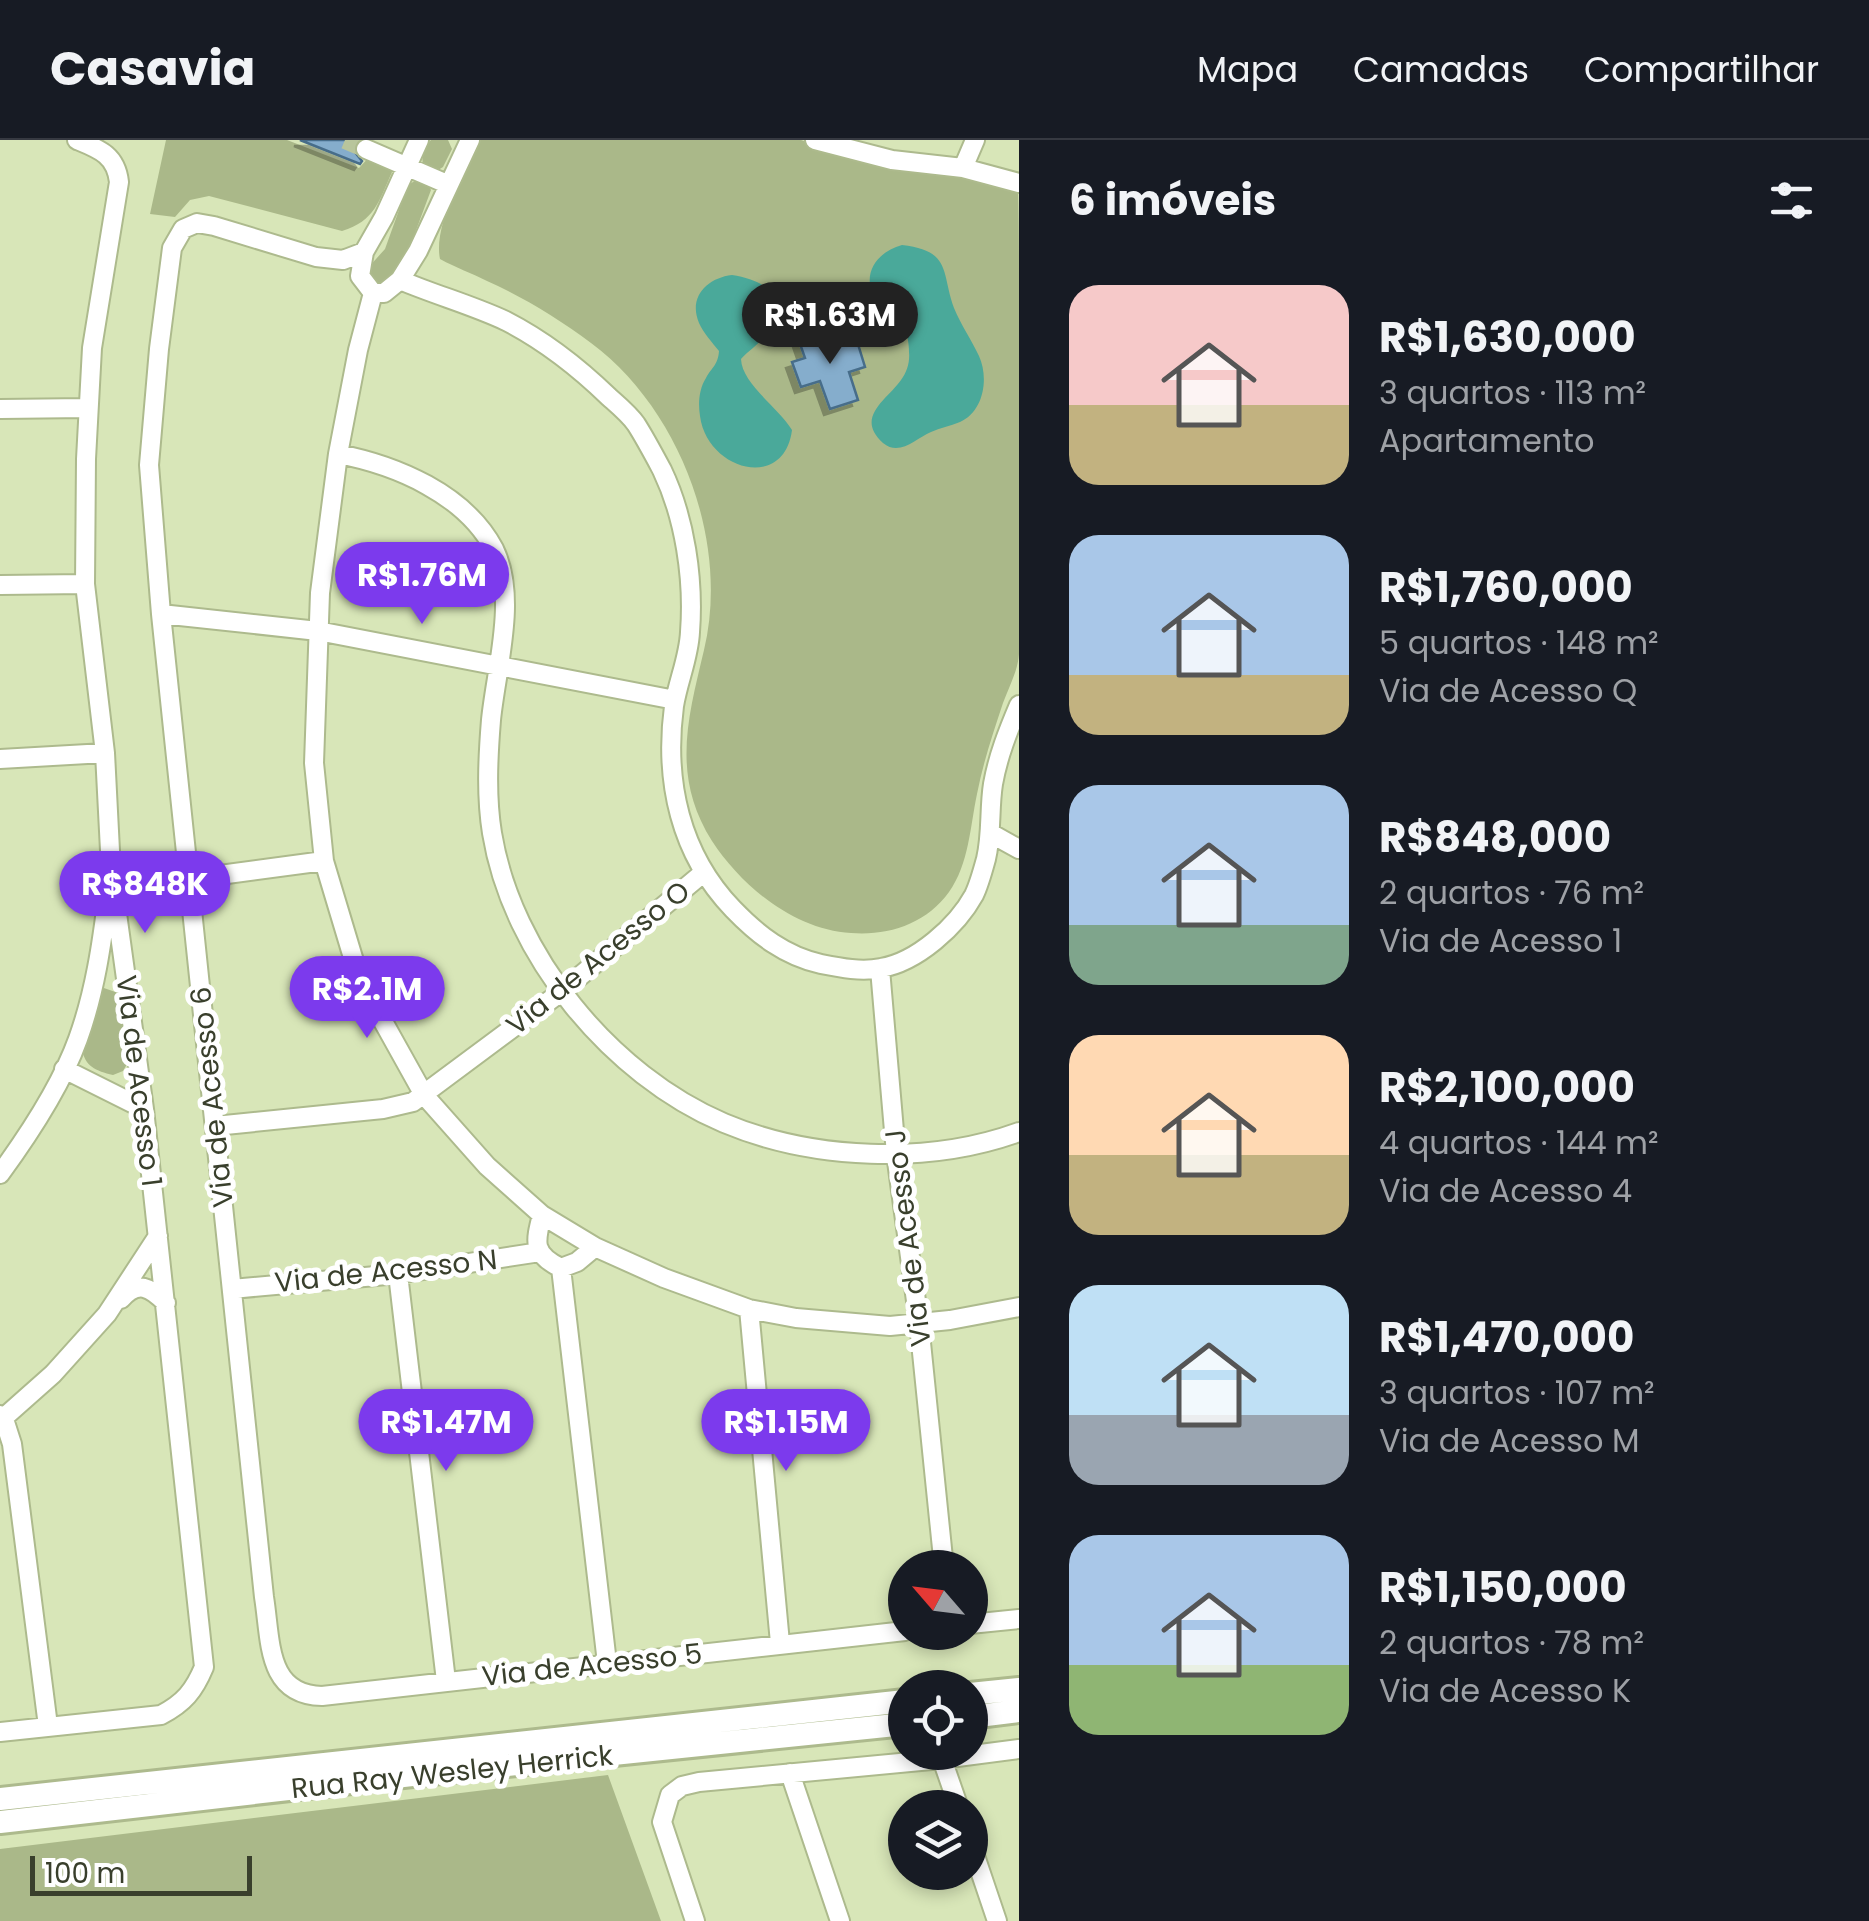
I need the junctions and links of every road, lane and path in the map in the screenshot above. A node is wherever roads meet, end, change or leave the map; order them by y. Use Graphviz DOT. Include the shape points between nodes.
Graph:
graph roads {
  1 [pos="76,140"];
  2 [pos="419,140"];
  3 [pos="469,140"];
  4 [pos="815,140"];
  5 [pos="975,140"];
  6 [pos="373,147"];
  7 [pos="407,167"];
  8 [pos="963,168"];
  9 [pos="1019,183"];
  10 [pos="448,184"];
  11 [pos="364,252"];
  12 [pos="400,280"];
  13 [pos="373,293"];
  14 [pos="88,408"];
  15 [pos="0,409"];
  16 [pos="338,454"];
  17 [pos="85,584"];
  18 [pos="0,585"];
  19 [pos="161,614"];
  20 [pos="318,631"];
  21 [pos="500,666"];
  22 [pos="675,700"];
  23 [pos="1019,705"];
  24 [pos="105,753"];
  25 [pos="0,758"];
  26 [pos="990,833"];
  27 [pos="1019,850"];
  28 [pos="324,862"];
  29 [pos="112,870"];
  30 [pos="703,873"];
  31 [pos="190,879"];
  32 [pos="880,969"];
  33 [pos="561,992"];
  34 [pos="64,1069"];
  35 [pos="424,1096"];
  36 [pos="144,1109"];
  37 [pos="214,1126"];
  38 [pos="1019,1132"];
  39 [pos="0,1138"];
  40 [pos="18,1150"];
  41 [pos="896,1154"];
  42 [pos="0,1174"];
  43 [pos="542,1215"];
  44 [pos="158,1236"];
  45 [pos="596,1247"];
  46 [pos="540,1252"];
  47 [pos="560,1268"];
  48 [pos="398,1274"];
  49 [pos="232,1289"];
  50 [pos="166,1303"];
  51 [pos="1019,1307"];
  52 [pos="748,1309"];
  53 [pos="107,1314"];
  54 [pos="920,1323"];
  55 [pos="1,1418"];
  56 [pos="942,1550"];
  57 [pos="1019,1619"];
  58 [pos="988,1622"];
  59 [pos="888,1633"];
  60 [pos="780,1643"];
  61 [pos="607,1663"];
  62 [pos="446,1681"];
  63 [pos="284,1682"];
  64 [pos="1019,1689"];
  65 [pos="988,1692"];
  66 [pos="888,1703"];
  67 [pos="1019,1711"];
  68 [pos="988,1715"];
  69 [pos="48,1726"];
  70 [pos="888,1726"];
  71 [pos="0,1732"];
  72 [pos="1019,1749"];
  73 [pos="988,1753"];
  74 [pos="888,1764"];
  75 [pos="790,1773"];
  76 [pos="0,1799"];
  77 [pos="0,1822"];
  78 [pos="987,1890"];
  79 [pos="695,1921"];
  80 [pos="840,1921"];
  81 [pos="997,1921"];
  1 -- 14 [label="street, Via de Acesso 1" via="105,152 118,169"];
  2 -- 7 [label="street"];
  3 -- 10 [label="street"];
  4 -- 8 [label="street" via="892,160"];
  5 -- 8 [label="street"];
  6 -- 7 [label="street"];
  7 -- 10 [label="street"];
  7 -- 11 [label="street"];
  8 -- 9 [label="street"];
  10 -- 12 [label="street"];
  11 -- 13 [label="street" via="360,276"];
  11 -- 19 [label="street, Via de Acesso 6" via="343,260 316,258 198,223 182,229 172,248 148,465"];
  12 -- 13 [label="street"];
  12 -- 22 [label="street" via="547,343 634,422 663,472 690,572 690,637"];
  13 -- 16 [label="street"];
  14 -- 15 [label="street"];
  14 -- 17 [label="street, Via de Acesso 1"];
  16 -- 20 [label="street"];
  16 -- 21 [label="street" via="424,484 479,526 505,584"];
  17 -- 18 [label="street"];
  17 -- 24 [label="street, Via de Acesso 1"];
  19 -- 20 [label="street"];
  19 -- 31 [label="street, Via de Acesso 6"];
  20 -- 21 [label="street"];
  20 -- 28 [label="street" via="314,763"];
  21 -- 22 [label="street"];
  21 -- 33 [label="street" via="488,778 492,833 506,888"];
  22 -- 30 [label="street" via="670,754 678,810"];
  23 -- 26 [label="street" via="992,786"];
  24 -- 25 [label="street"];
  24 -- 29 [label="street, Via de Acesso 1"];
  26 -- 27 [label="street"];
  26 -- 32 [label="street" via="974,895 947,931 924,950"];
  28 -- 31 [label="street"];
  28 -- 35 [label="street" via="354,961"];
  29 -- 34 [label="street" via="100,958"];
  29 -- 36 [label="street, Via de Acesso 1"];
  30 -- 32 [label="street" via="763,938 788,952 844,968"];
  30 -- 33 [label="street, Via de Acesso O"];
  31 -- 37 [label="street, Via de Acesso 6"];
  32 -- 41 [label="street, Via de Acesso J"];
  33 -- 35 [label="street, Via de Acesso O"];
  33 -- 41 [label="street" via="636,1070 723,1122 815,1150"];
  34 -- 36 [label="street"];
  34 -- 40 [label="street"];
  35 -- 37 [label="street, Via de Acesso O" via="382,1110"];
  35 -- 43 [label="street"];
  36 -- 44 [label="street, Via de Acesso 1"];
  37 -- 49 [label="street, Via de Acesso 6"];
  38 -- 41 [label="street" via="974,1146"];
  39 -- 40 [label="street"];
  40 -- 42 [label="street"];
  41 -- 54 [label="street, Via de Acesso J"];
  43 -- 45 [label="street"];
  43 -- 46 [label="street" via="535,1240"];
  44 -- 50 [label="street, Via de Acesso 1"];
  44 -- 53 [label="street"];
  45 -- 47 [label="street"];
  45 -- 52 [label="street"];
  46 -- 47 [label="street"];
  46 -- 48 [label="street, Via de Acesso N"];
  47 -- 61 [label="street"];
  48 -- 49 [label="street, Via de Acesso N"];
  48 -- 62 [label="street"];
  49 -- 63 [label="street, Via de Acesso 6" via="264,1597 276,1672"];
  50 -- 53 [label="street" via="139,1287"];
  50 -- 69 [label="street, Via de Acesso 1" via="204,1668 193,1692 161,1714"];
  51 -- 54 [label="street"];
  52 -- 54 [label="street" via="890,1326"];
  52 -- 60 [label="street"];
  53 -- 55 [label="street" via="53,1374"];
  54 -- 56 [label="street, Via de Acesso J"];
  55 -- 69 [label="street" via="12,1444"];
  57 -- 58 [label="street"];
  59 -- 60 [label="street, Via de Acesso 5"];
  60 -- 61 [label="street, Via de Acesso 5"];
  61 -- 62 [label="street, Via de Acesso 5"];
  62 -- 63 [label="street, Via de Acesso 5" via="322,1696"];
  64 -- 65 [label="street"];
  66 -- 76 [label="street, Rua Ray Wesley Herrick"];
  67 -- 68 [label="street"];
  69 -- 71 [label="street"];
  70 -- 77 [label="street, Rua Ray Wesley Herrick"];
  72 -- 73 [label="street"];
  74 -- 75 [label="street"];
  75 -- 79 [label="street" via="699,1782 670,1795 662,1822"];
  75 -- 80 [label="street"];
  78 -- 81 [label="street"];
}
